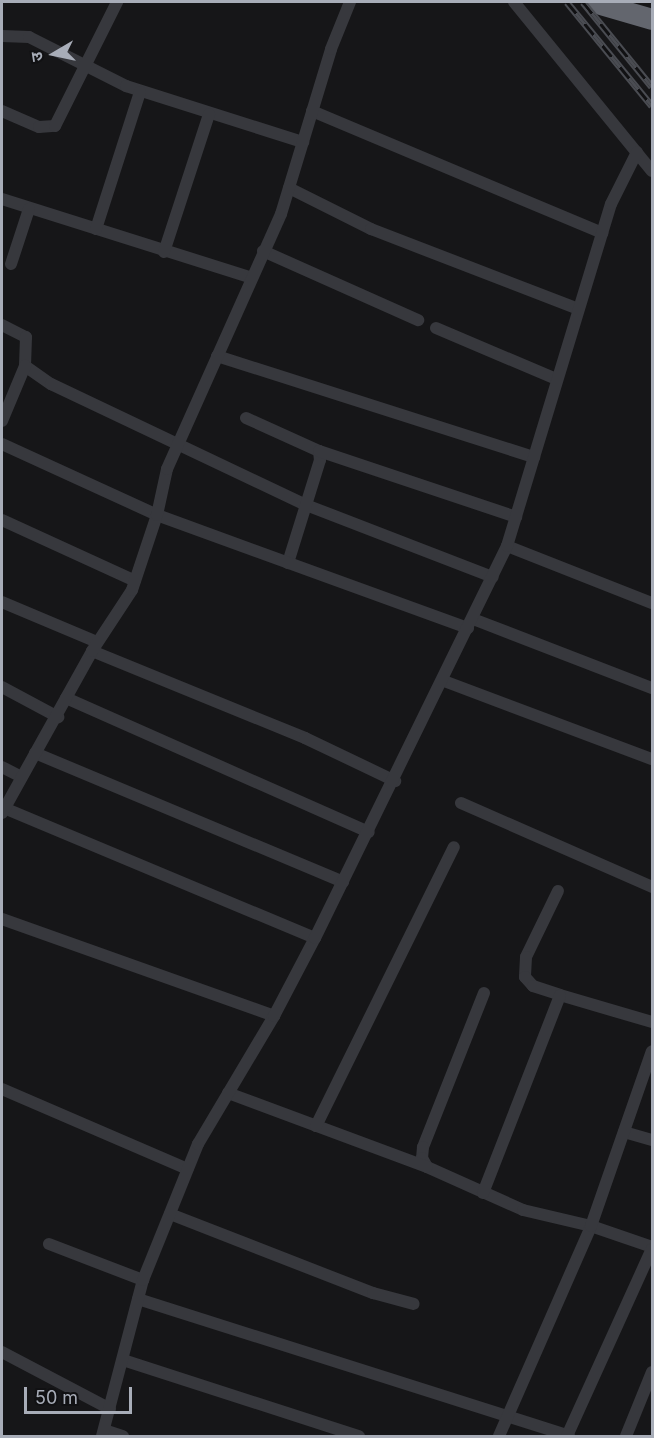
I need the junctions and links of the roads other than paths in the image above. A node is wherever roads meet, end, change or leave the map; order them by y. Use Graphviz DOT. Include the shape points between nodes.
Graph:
graph roads {
  1 [pos="117,2"];
  2 [pos="350,2"];
  3 [pos="514,2"];
  4 [pos="593,2"];
  5 [pos="652,19"];
  6 [pos="2,36"];
  7 [pos="84,65"];
  8 [pos="140,92"];
  9 [pos="2,111"];
  10 [pos="312,111"];
  11 [pos="209,114"];
  12 [pos="303,142"];
  13 [pos="637,152"];
  14 [pos="652,171"];
  15 [pos="289,188"];
  16 [pos="2,199"];
  17 [pos="29,208"];
  18 [pos="96,229"];
  19 [pos="602,233"];
  20 [pos="262,251"];
  21 [pos="165,252"];
  22 [pos="11,264"];
  23 [pos="250,277"];
  24 [pos="578,309"];
  25 [pos="418,320"];
  26 [pos="2,325"];
  27 [pos="435,328"];
  28 [pos="217,356"];
  29 [pos="25,366"];
  30 [pos="556,380"];
  31 [pos="246,418"];
  32 [pos="2,421"];
  33 [pos="2,444"];
  34 [pos="177,446"];
  35 [pos="319,451"];
  36 [pos="534,458"];
  37 [pos="306,505"];
  38 [pos="157,515"];
  39 [pos="516,517"];
  40 [pos="2,520"];
  41 [pos="507,546"];
  42 [pos="288,563"];
  43 [pos="493,577"];
  44 [pos="135,581"];
  45 [pos="2,602"];
  46 [pos="652,603"];
  47 [pos="470,624"];
  48 [pos="95,647"];
  49 [pos="444,681"];
  50 [pos="2,687"];
  51 [pos="652,688"];
  52 [pos="66,698"];
  53 [pos="58,717"];
  54 [pos="35,753"];
  55 [pos="652,759"];
  56 [pos="2,767"];
  57 [pos="22,777"];
  58 [pos="394,781"];
  59 [pos="461,803"];
  60 [pos="3,810"];
  61 [pos="369,832"];
  62 [pos="454,847"];
  63 [pos="344,882"];
  64 [pos="652,887"];
  65 [pos="558,891"];
  66 [pos="2,919"];
  67 [pos="315,938"];
  68 [pos="484,993"];
  69 [pos="560,995"];
  70 [pos="274,1016"];
  71 [pos="652,1022"];
  72 [pos="652,1051"];
  73 [pos="2,1089"];
  74 [pos="228,1093"];
  75 [pos="316,1126"];
  76 [pos="624,1132"];
  77 [pos="652,1140"];
  78 [pos="427,1167"];
  79 [pos="188,1169"];
  80 [pos="483,1193"];
  81 [pos="170,1214"];
  82 [pos="591,1226"];
  83 [pos="49,1244"];
  84 [pos="652,1248"];
  85 [pos="143,1280"];
  86 [pos="138,1299"];
  87 [pos="414,1304"];
  88 [pos="2,1352"];
  89 [pos="123,1360"];
  90 [pos="652,1372"];
  91 [pos="110,1409"];
  92 [pos="509,1415"];
  93 [pos="103,1433"];
  94 [pos="358,1436"];
  95 [pos="568,1436"];
  96 [pos="123,1437"];
  97 [pos="499,1437"];
  98 [pos="626,1437"];
  1 -- 7 [label="street"];
  2 -- 10 [label="street"];
  3 -- 13 [label="street"];
  4 -- 5 [label="highway"];
  6 -- 7 [label="street" via="29,38"];
  7 -- 8 [label="street"];
  7 -- 9 [label="street" via="55,126 39,127"];
  8 -- 11 [label="street"];
  8 -- 18 [label="street"];
  10 -- 12 [label="street"];
  10 -- 19 [label="street"];
  11 -- 12 [label="street"];
  11 -- 21 [label="street"];
  12 -- 15 [label="street"];
  13 -- 14 [label="street"];
  13 -- 19 [label="street"];
  15 -- 20 [label="street"];
  15 -- 24 [label="street" via="371,229"];
  16 -- 17 [label="street"];
  17 -- 18 [label="street"];
  17 -- 22 [label="street"];
  18 -- 21 [label="street"];
  19 -- 24 [label="street"];
  20 -- 23 [label="street"];
  20 -- 25 [label="street"];
  21 -- 23 [label="street"];
  23 -- 28 [label="street"];
  24 -- 30 [label="street"];
  26 -- 29 [label="street" via="28,340"];
  27 -- 30 [label="street"];
  28 -- 34 [label="street"];
  28 -- 36 [label="street"];
  29 -- 32 [label="street"];
  29 -- 34 [label="street" via="51,384"];
  30 -- 36 [label="street"];
  31 -- 35 [label="street"];
  33 -- 38 [label="street"];
  34 -- 37 [label="street"];
  34 -- 38 [label="street" via="167,469"];
  35 -- 37 [label="street"];
  35 -- 39 [label="street"];
  36 -- 39 [label="street"];
  37 -- 42 [label="street"];
  37 -- 43 [label="street"];
  38 -- 42 [label="street"];
  38 -- 44 [label="street"];
  39 -- 41 [label="street"];
  40 -- 44 [label="street"];
  41 -- 43 [label="street"];
  41 -- 46 [label="street"];
  42 -- 47 [label="street"];
  43 -- 47 [label="street"];
  44 -- 48 [label="street"];
  45 -- 48 [label="street"];
  47 -- 49 [label="street"];
  47 -- 51 [label="street"];
  48 -- 52 [label="street"];
  48 -- 58 [label="street"];
  49 -- 55 [label="street"];
  49 -- 58 [label="street"];
  50 -- 53 [label="street"];
  52 -- 53 [label="street"];
  52 -- 61 [label="street"];
  53 -- 54 [label="street"];
  54 -- 57 [label="street"];
  54 -- 63 [label="street"];
  56 -- 57 [label="street"];
  57 -- 60 [label="street"];
  58 -- 61 [label="street"];
  59 -- 64 [label="street"];
  60 -- 67 [label="street"];
  61 -- 63 [label="street"];
  62 -- 75 [label="street"];
  63 -- 67 [label="street"];
  65 -- 69 [label="street" via="526,957 525,977 533,986"];
  66 -- 70 [label="street"];
  67 -- 70 [label="street"];
  68 -- 78 [label="street" via="423,1146 422,1158"];
  69 -- 71 [label="street"];
  69 -- 80 [label="street"];
  70 -- 74 [label="street"];
  72 -- 76 [label="street"];
  73 -- 79 [label="street"];
  74 -- 75 [label="street"];
  74 -- 79 [label="street"];
  75 -- 78 [label="street"];
  76 -- 77 [label="street"];
  76 -- 82 [label="street"];
  78 -- 80 [label="street"];
  79 -- 81 [label="street"];
  80 -- 82 [label="street" via="523,1210"];
  81 -- 85 [label="street"];
  81 -- 87 [label="street" via="372,1293"];
  82 -- 84 [label="street"];
  82 -- 92 [label="street"];
  83 -- 85 [label="street"];
  84 -- 95 [label="street"];
  85 -- 86 [label="street"];
  86 -- 89 [label="street"];
  86 -- 92 [label="street"];
  88 -- 91 [label="street"];
  89 -- 91 [label="street"];
  89 -- 94 [label="street"];
  90 -- 98 [label="street"];
  91 -- 93 [label="street"];
  92 -- 95 [label="street"];
  92 -- 97 [label="street"];
  93 -- 96 [label="street"];
}
